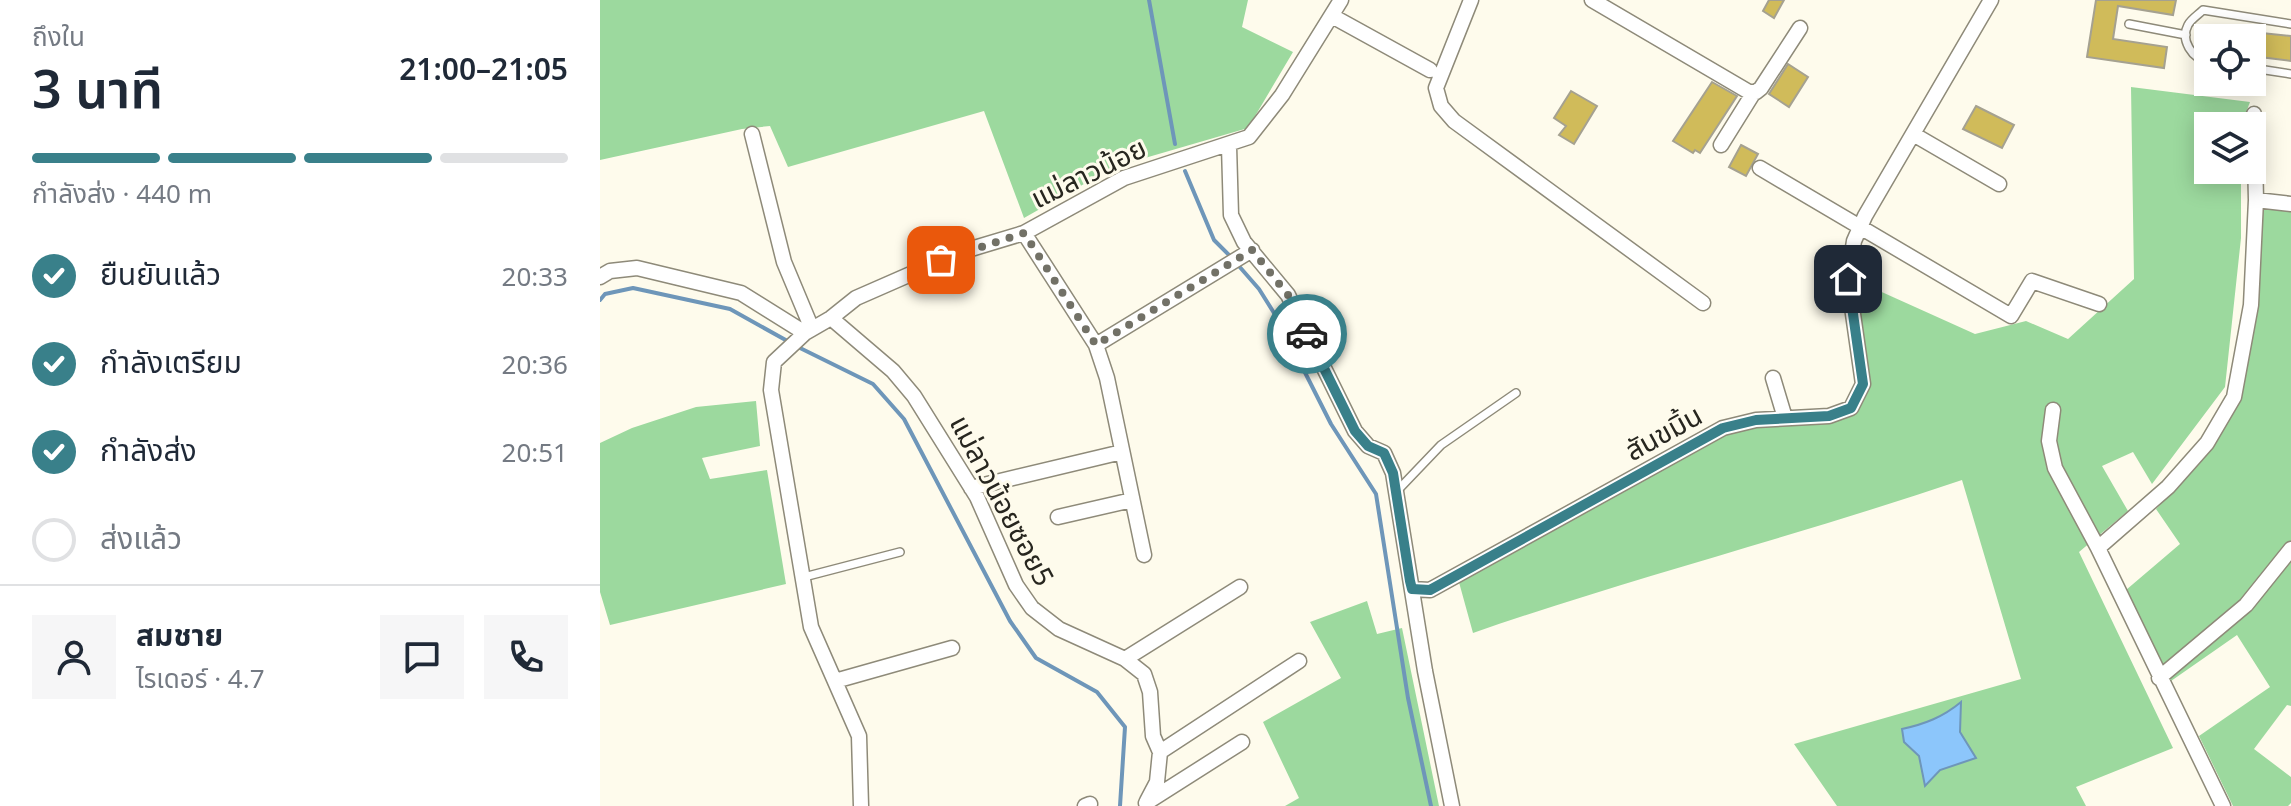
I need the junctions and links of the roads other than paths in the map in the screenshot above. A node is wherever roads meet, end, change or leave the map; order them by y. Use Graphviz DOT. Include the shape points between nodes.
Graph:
graph roads {
  1 [pos="1341,0"];
  2 [pos="1471,0"];
  3 [pos="1592,0"];
  4 [pos="1991,0"];
  5 [pos="1332,16"];
  6 [pos="2129,24"];
  7 [pos="2291,24"];
  8 [pos="1800,28"];
  9 [pos="2186,35"];
  10 [pos="2194,54"];
  11 [pos="1430,70"];
  12 [pos="2266,70"];
  13 [pos="2291,74"];
  14 [pos="1754,92"];
  15 [pos="752,134"];
  16 [pos="1913,134"];
  17 [pos="1721,145"];
  18 [pos="1229,146"];
  19 [pos="1760,168"];
  20 [pos="1999,184"];
  21 [pos="2256,184"];
  22 [pos="2256,200"];
  23 [pos="2291,204"];
  24 [pos="1861,225"];
  25 [pos="1024,233"];
  26 [pos="1252,250"];
  27 [pos="600,277"];
  28 [pos="1703,303"];
  29 [pos="2099,304"];
  30 [pos="831,318"];
  31 [pos="809,331"];
  32 [pos="1096,345"];
  33 [pos="1773,378"];
  34 [pos="1516,393"];
  35 [pos="2053,410"];
  36 [pos="1785,418"];
  37 [pos="1122,452"];
  38 [pos="971,488"];
  39 [pos="1396,492"];
  40 [pos="1132,500"];
  41 [pos="1058,517"];
  42 [pos="2098,548"];
  43 [pos="2291,549"];
  44 [pos="900,552"];
  45 [pos="1144,555"];
  46 [pos="804,577"];
  47 [pos="1240,587"];
  48 [pos="1412,589"];
  49 [pos="952,648"];
  50 [pos="1125,659"];
  51 [pos="1299,661"];
  52 [pos="2159,678"];
  53 [pos="835,681"];
  54 [pos="1242,742"];
  55 [pos="1160,752"];
  56 [pos="1145,804"];
  57 [pos="861,806"];
  58 [pos="1452,806"];
  59 [pos="2223,806"];
  1 -- 5 [label="street, แม่ลาวน้อย"];
  2 -- 28 [label="street" via="1436,88 1441,106 1454,121"];
  3 -- 14 [label="street"];
  4 -- 16 [label="street, สันขมิ้น"];
  5 -- 11 [label="street"];
  5 -- 18 [label="street, แม่ลาวน้อย" via="1249,137"];
  6 -- 9 [label="lane"];
  7 -- 9 [label="lane" via="2203,10 2187,26"];
  8 -- 14 [label="street"];
  9 -- 10 [label="lane"];
  12 -- 13 [label="lane"];
  14 -- 17 [label="street"];
  15 -- 31 [label="street" via="784,262"];
  16 -- 20 [label="street"];
  16 -- 24 [label="street, สันขมิ้น"];
  18 -- 25 [label="street, แม่ลาวน้อย" via="1124,178"];
  18 -- 26 [label="street" via="1231,215"];
  19 -- 24 [label="street"];
  21 -- 22 [label="street"];
  22 -- 23 [label="street"];
  22 -- 42 [label="street" via="2251,305 2234,397 2207,443 2168,487"];
  24 -- 29 [label="street" via="2011,316 2032,281"];
  24 -- 36 [label="street, สันขมิ้น" via="1848,279 1863,384 1851,408 1829,416"];
  25 -- 30 [label="street, แม่ลาวน้อย" via="902,276 856,298"];
  25 -- 32 [label="street"];
  26 -- 32 [label="street"];
  26 -- 39 [label="street" via="1288,295 1355,431 1368,446 1384,453"];
  27 -- 31 [label="street" via="637,268 741,293"];
  30 -- 31 [label="street, แม่ลาวน้อย"];
  30 -- 38 [label="street, แม่ลาวน้อยซอย5" via="914,396"];
  31 -- 46 [label="street, แม่ลาวน้อย" via="774,362 771,390"];
  32 -- 37 [label="street"];
  33 -- 36 [label="street"];
  34 -- 39 [label="lane" via="1441,445"];
  35 -- 42 [label="street" via="2049,441 2055,468"];
  36 -- 48 [label="street, สันขมิ้น" via="1723,428 1430,590"];
  37 -- 38 [label="street"];
  37 -- 40 [label="street"];
  38 -- 50 [label="street, แม่ลาวน้อยซอย5" via="1032,608 1059,629"];
  39 -- 48 [label="street"];
  40 -- 41 [label="street"];
  40 -- 45 [label="street"];
  42 -- 52 [label="street"];
  43 -- 52 [label="street" via="2246,605"];
  44 -- 46 [label="lane"];
  46 -- 53 [label="street" via="811,627"];
  47 -- 50 [label="street"];
  48 -- 58 [label="street"];
  49 -- 53 [label="street"];
  50 -- 55 [label="street, แม่ลาวน้อยซอย5" via="1144,674"];
  51 -- 55 [label="street"];
  52 -- 59 [label="street"];
  53 -- 57 [label="street" via="859,736"];
  54 -- 56 [label="street"];
  55 -- 56 [label="street" via="1157,782"];
}
